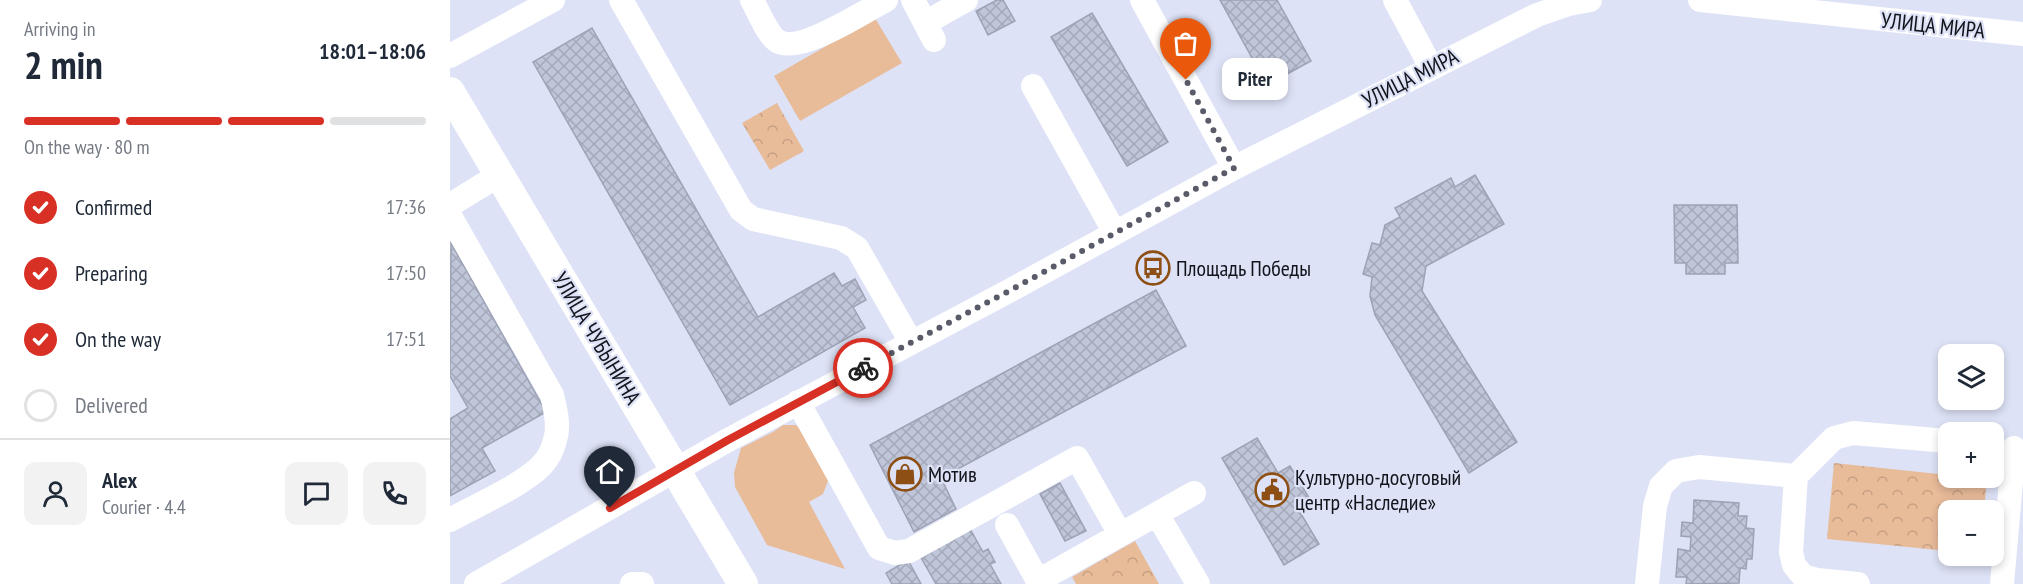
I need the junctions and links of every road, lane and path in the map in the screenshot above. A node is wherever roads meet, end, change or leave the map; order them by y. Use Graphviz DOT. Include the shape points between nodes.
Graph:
graph roads {
  1 [pos="553,0"];
  2 [pos="621,0"];
  3 [pos="752,0"];
  4 [pos="886,0"];
  5 [pos="913,0"];
  6 [pos="966,0"];
  7 [pos="1142,0"];
  8 [pos="1395,0"];
  9 [pos="1590,0"];
  10 [pos="1700,0"];
  11 [pos="1751,3"];
  12 [pos="2023,34"];
  13 [pos="450,56"];
  14 [pos="1431,67"];
  15 [pos="1033,86"];
  16 [pos="450,92"];
  17 [pos="1234,168"];
  18 [pos="499,175"];
  19 [pos="450,205"];
  20 [pos="450,216"];
  21 [pos="1115,233"];
  22 [pos="910,342"];
  23 [pos="798,402"];
  24 [pos="1938,440"];
  25 [pos="2010,447"];
  26 [pos="676,470"];
  27 [pos="1796,476"];
  28 [pos="1194,493"];
  29 [pos="1157,514"];
  30 [pos="450,520"];
  31 [pos="1007,525"];
  32 [pos="1120,534"];
  33 [pos="1039,582"];
  34 [pos="476,584"];
  35 [pos="632,584"];
  36 [pos="642,584"];
  37 [pos="743,584"];
  38 [pos="1198,584"];
  39 [pos="1647,584"];
  40 [pos="1858,584"];
  41 [pos="2002,584"];
  1 -- 13 [label="street"];
  2 -- 22 [label="street" via="741,210 753,219 842,238 857,248"];
  3 -- 4 [label="street" via="774,40 784,45 811,40"];
  5 -- 6 [label="street" via="930,32"];
  7 -- 17 [label="street"];
  8 -- 14 [label="street"];
  9 -- 14 [label="street, УЛИЦА МИРА" via="1537,15"];
  10 -- 11 [label="street, УЛИЦА МИРА"];
  11 -- 12 [label="street, УЛИЦА МИРА"];
  14 -- 17 [label="street, УЛИЦА МИРА"];
  15 -- 21 [label="street"];
  16 -- 18 [label="main road, УЛИЦА ЧУБЫНИНА"];
  17 -- 21 [label="street, УЛИЦА МИРА"];
  18 -- 19 [label="street"];
  18 -- 26 [label="main road, УЛИЦА ЧУБЫНИНА"];
  20 -- 30 [label="street" via="552,394 556,435 542,465 522,481"];
  21 -- 22 [label="street, УЛИЦА МИРА"];
  22 -- 23 [label="street"];
  23 -- 26 [label="street"];
  23 -- 32 [label="street" via="879,548 895,553 909,551 1077,458"];
  24 -- 27 [label="street" via="1853,433 1834,438"];
  25 -- 41 [label="street"];
  26 -- 34 [label="street"];
  26 -- 37 [label="main road, УЛИЦА ЧУБЫНИНА"];
  27 -- 39 [label="street" via="1699,467 1676,471 1661,486 1654,506"];
  27 -- 40 [label="street" via="1791,552 1794,565 1803,576"];
  28 -- 29 [label="street"];
  29 -- 32 [label="street"];
  29 -- 38 [label="street"];
  31 -- 33 [label="street"];
  32 -- 33 [label="street"];
  35 -- 36 [label="street"];
}
